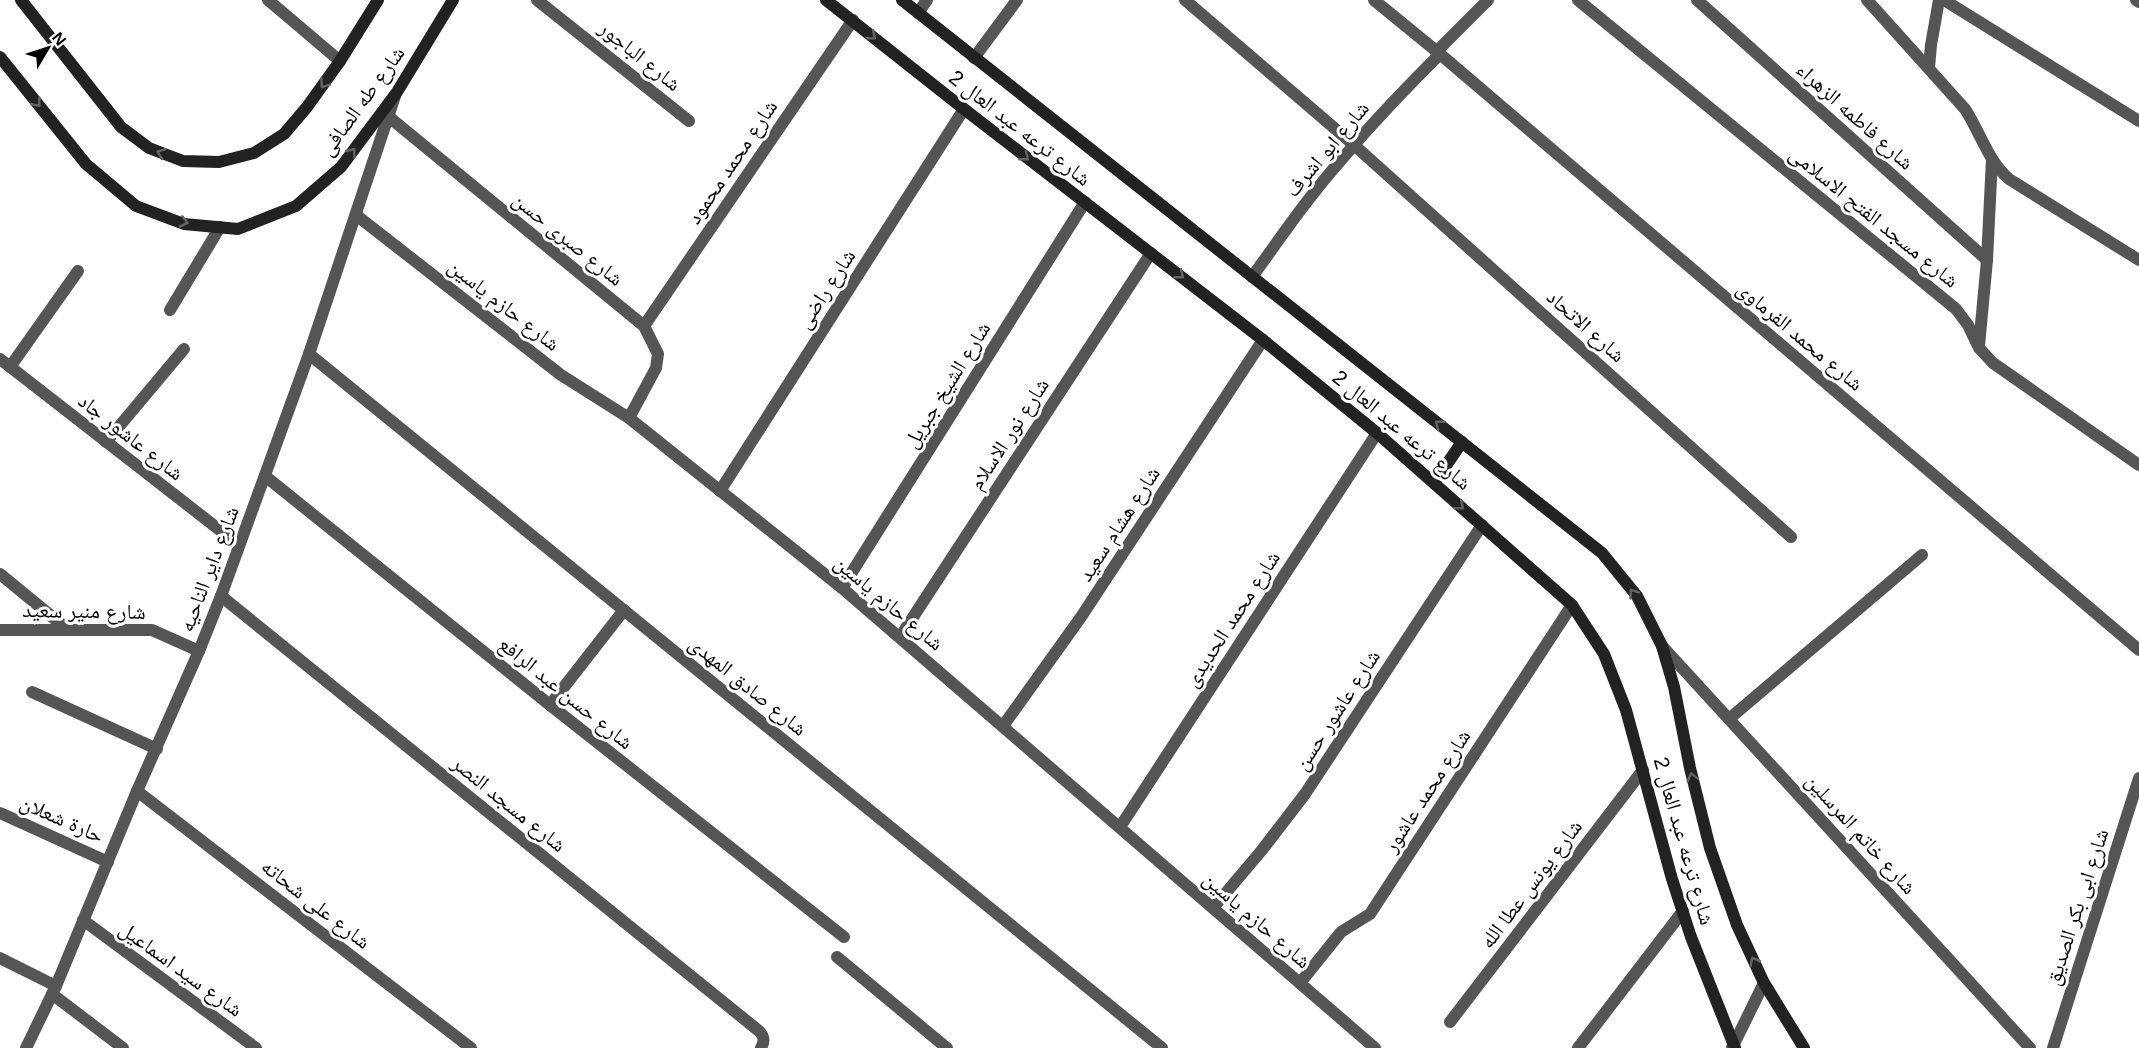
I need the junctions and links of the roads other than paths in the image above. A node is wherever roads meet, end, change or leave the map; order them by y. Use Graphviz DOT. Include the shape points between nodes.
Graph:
graph roads {
  1 [pos="21,0"];
  2 [pos="268,0"];
  3 [pos="378,0"];
  4 [pos="453,0"];
  5 [pos="537,0"];
  6 [pos="826,0"];
  7 [pos="902,0"];
  8 [pos="927,0"];
  9 [pos="1017,0"];
  10 [pos="1185,0"];
  11 [pos="1374,0"];
  12 [pos="1488,0"];
  13 [pos="1578,0"];
  14 [pos="1697,0"];
  15 [pos="1867,0"];
  16 [pos="1939,0"];
  17 [pos="1944,0"];
  18 [pos="918,13"];
  19 [pos="853,20"];
  20 [pos="1438,53"];
  21 [pos="0,57"];
  22 [pos="974,58"];
  23 [pos="340,61"];
  24 [pos="1929,68"];
  25 [pos="397,92"];
  26 [pos="964,110"];
  27 [pos="389,117"];
  28 [pos="689,121"];
  29 [pos="2139,121"];
  30 [pos="1354,145"];
  31 [pos="1992,159"];
  32 [pos="1085,202"];
  33 [pos="356,214"];
  34 [pos="220,227"];
  35 [pos="1151,252"];
  36 [pos="1987,260"];
  37 [pos="2139,260"];
  38 [pos="78,271"];
  39 [pos="1252,277"];
  40 [pos="170,310"];
  41 [pos="644,326"];
  42 [pos="1263,340"];
  43 [pos="1979,348"];
  44 [pos="184,349"];
  45 [pos="309,354"];
  46 [pos="5,363"];
  47 [pos="629,418"];
  48 [pos="1377,433"];
  49 [pos="106,442"];
  50 [pos="1462,442"];
  51 [pos="2139,465"];
  52 [pos="265,476"];
  53 [pos="1434,483"];
  54 [pos="720,490"];
  55 [pos="1482,525"];
  56 [pos="1791,537"];
  57 [pos="239,545"];
  58 [pos="1922,555"];
  59 [pos="0,574"];
  60 [pos="842,588"];
  61 [pos="221,596"];
  62 [pos="1572,605"];
  63 [pos="624,610"];
  64 [pos="67,629"];
  65 [pos="0,630"];
  66 [pos="900,637"];
  67 [pos="1662,646"];
  68 [pos="2139,650"];
  69 [pos="200,651"];
  70 [pos="32,692"];
  71 [pos="550,705"];
  72 [pos="1729,719"];
  73 [pos="1003,726"];
  74 [pos="157,748"];
  75 [pos="1643,770"];
  76 [pos="2139,778"];
  77 [pos="137,791"];
  78 [pos="0,813"];
  79 [pos="1120,827"];
  80 [pos="108,862"];
  81 [pos="1213,908"];
  82 [pos="1683,911"];
  83 [pos="83,920"];
  84 [pos="844,937"];
  85 [pos="837,957"];
  86 [pos="0,958"];
  87 [pos="1300,983"];
  88 [pos="1764,983"];
  89 [pos="54,990"];
  90 [pos="1450,1022"];
  91 [pos="1734,1047"];
  92 [pos="26,1048"];
  93 [pos="123,1048"];
  94 [pos="256,1048"];
  95 [pos="471,1048"];
  96 [pos="762,1048"];
  97 [pos="947,1048"];
  98 [pos="1162,1048"];
  99 [pos="1375,1048"];
  100 [pos="1578,1048"];
  101 [pos="1804,1048"];
  102 [pos="2030,1048"];
  103 [pos="2053,1048"];
  23 -- 1 [label="street, شارع طه الصافى, one-way" via="284,134 254,153 219,162 183,161 149,148 121,127"];
  2 -- 23 [label="street"];
  3 -- 23 [label="street, شارع طه الصافى"];
  4 -- 25 [label="street, شارع طه الصافى"];
  5 -- 28 [label="street, شارع الباجور"];
  6 -- 19 [label="street, شارع ترعه عبد العال 2"];
  7 -- 18 [label="street, شارع ترعه عبد العال 2"];
  8 -- 18 [label="street"];
  9 -- 22 [label="street"];
  10 -- 30 [label="street, شارع الاتحاد"];
  11 -- 20 [label="street, شارع محمد الفرماوى"];
  12 -- 20 [label="street, شارع ابو اشرف"];
  13 -- 43 [label="street, شارع مسجد الفتح الاسلامى" via="1956,309"];
  14 -- 36 [label="street, شارع فاطمه الزهراء"];
  15 -- 24 [label="street"];
  16 -- 24 [label="street"];
  17 -- 29 [label="street"];
  18 -- 22 [label="street, شارع ترعه عبد العال 2"];
  19 -- 26 [label="street, شارع ترعه عبد العال 2, one-way"];
  19 -- 41 [label="street, شارع محمد محمود"];
  20 -- 30 [label="street, شارع ابو اشرف"];
  20 -- 68 [label="street, شارع محمد الفرماوى"];
  21 -- 34 [label="street, شارع طه الصافى, one-way" via="86,164 136,206 184,224"];
  22 -- 39 [label="street, شارع ترعه عبد العال 2"];
  24 -- 31 [label="street" via="1977,126"];
  25 -- 27 [label="street, شارع داير الناحيه"];
  34 -- 25 [label="street, شارع طه الصافى, one-way" via="237,229 296,206 341,167"];
  26 -- 32 [label="street, شارع ترعه عبد العال 2, one-way"];
  26 -- 54 [label="street, شارع راضى"];
  27 -- 33 [label="street, شارع داير الناحيه"];
  27 -- 41 [label="street, شارع صبرى حسن"];
  30 -- 39 [label="street, شارع ابو اشرف"];
  30 -- 56 [label="street, شارع الاتحاد"];
  31 -- 36 [label="street"];
  31 -- 37 [label="street" via="2009,179"];
  32 -- 35 [label="street, شارع ترعه عبد العال 2"];
  32 -- 60 [label="street, شارع الشيخ جبريل"];
  33 -- 45 [label="street, شارع داير الناحيه"];
  33 -- 47 [label="street, شارع حازم ياسين" via="561,375"];
  34 -- 40 [label="street"];
  35 -- 42 [label="street, شارع ترعه عبد العال 2, one-way"];
  35 -- 66 [label="street, شارع نور الاسلام"];
  36 -- 43 [label="street"];
  38 -- 46 [label="street"];
  50 -- 39 [label="street, شارع ترعه عبد العال 2, one-way"];
  41 -- 47 [label="street, شارع صبرى حسن" via="658,354 656,368"];
  42 -- 48 [label="street, شارع ترعه عبد العال 2"];
  42 -- 73 [label="street, شارع هشام سعيد" via="1081,617"];
  43 -- 51 [label="street, شارع مسجد الفتح الاسلامى" via="1993,363"];
  44 -- 49 [label="street"];
  45 -- 52 [label="street, شارع داير الناحيه"];
  45 -- 63 [label="street, شارع صادق المهدى"];
  46 -- 49 [label="street, شارع عاشور جاد"];
  47 -- 54 [label="street, شارع حازم ياسين"];
  48 -- 53 [label="street, شارع ترعه عبد العال 2"];
  48 -- 79 [label="street, شارع محمد الحديدى"];
  49 -- 57 [label="street, شارع عاشور جاد"];
  50 -- 53 [label="street"];
  67 -- 50 [label="street, شارع ترعه عبد العال 2, one-way" via="1637,596 1602,553"];
  52 -- 57 [label="street, شارع داير الناحيه"];
  52 -- 71 [label="street, شارع حسن عبد الرافع"];
  53 -- 55 [label="street, شارع ترعه عبد العال 2, one-way"];
  54 -- 60 [label="street, شارع حازم ياسين"];
  55 -- 62 [label="street, شارع ترعه عبد العال 2"];
  55 -- 81 [label="street, شارع عاشور حسن" via="1305,794"];
  57 -- 61 [label="street, شارع داير الناحيه"];
  58 -- 72 [label="street"];
  59 -- 64 [label="street"];
  60 -- 66 [label="street, شارع حازم ياسين"];
  61 -- 69 [label="street, شارع داير الناحيه"];
  61 -- 96 [label="street, شارع مسجد النصر" via="759,1031 763,1035"];
  62 -- 75 [label="street, شارع ترعه عبد العال 2" via="1604,654 1626,710"];
  62 -- 87 [label="street, شارع محمد عاشور" via="1370,914 1341,932"];
  63 -- 71 [label="street"];
  63 -- 98 [label="street, شارع صادق المهدى"];
  64 -- 65 [label="street, شارع منير سعيد"];
  64 -- 69 [label="street, شارع منير سعيد" via="152,630"];
  66 -- 73 [label="street, شارع حازم ياسين"];
  67 -- 72 [label="street, شارع خاتم المرسلين"];
  88 -- 67 [label="street, شارع ترعه عبد العال 2, one-way" via="1737,925 1710,848"];
  69 -- 74 [label="street, شارع داير الناحيه"];
  70 -- 74 [label="street"];
  71 -- 84 [label="street, شارع حسن عبد الرافع"];
  72 -- 102 [label="street, شارع خاتم المرسلين"];
  73 -- 79 [label="street, شارع حازم ياسين"];
  74 -- 77 [label="street, شارع داير الناحيه"];
  75 -- 82 [label="street, شارع ترعه عبد العال 2"];
  75 -- 90 [label="street, شارع يونس عطا الله"];
  76 -- 103 [label="street, شارع ابى بكر الصديق"];
  77 -- 80 [label="street, شارع داير الناحيه"];
  77 -- 95 [label="street, شارع على شحاته"];
  78 -- 80 [label="street, حارة شعلان"];
  79 -- 81 [label="street, شارع حازم ياسين"];
  80 -- 83 [label="street, شارع داير الناحيه"];
  81 -- 87 [label="street, شارع حازم ياسين"];
  82 -- 91 [label="street, شارع ترعه عبد العال 2"];
  82 -- 100 [label="street"];
  83 -- 89 [label="street, شارع داير الناحيه"];
  83 -- 94 [label="street, شارع سيد اسماعيل"];
  85 -- 97 [label="street"];
  86 -- 89 [label="street"];
  87 -- 99 [label="street, شارع حازم ياسين"];
  88 -- 91 [label="street"];
  88 -- 101 [label="street, شارع ترعه عبد العال 2"];
  89 -- 92 [label="street, شارع داير الناحيه"];
  89 -- 93 [label="street"];
}
